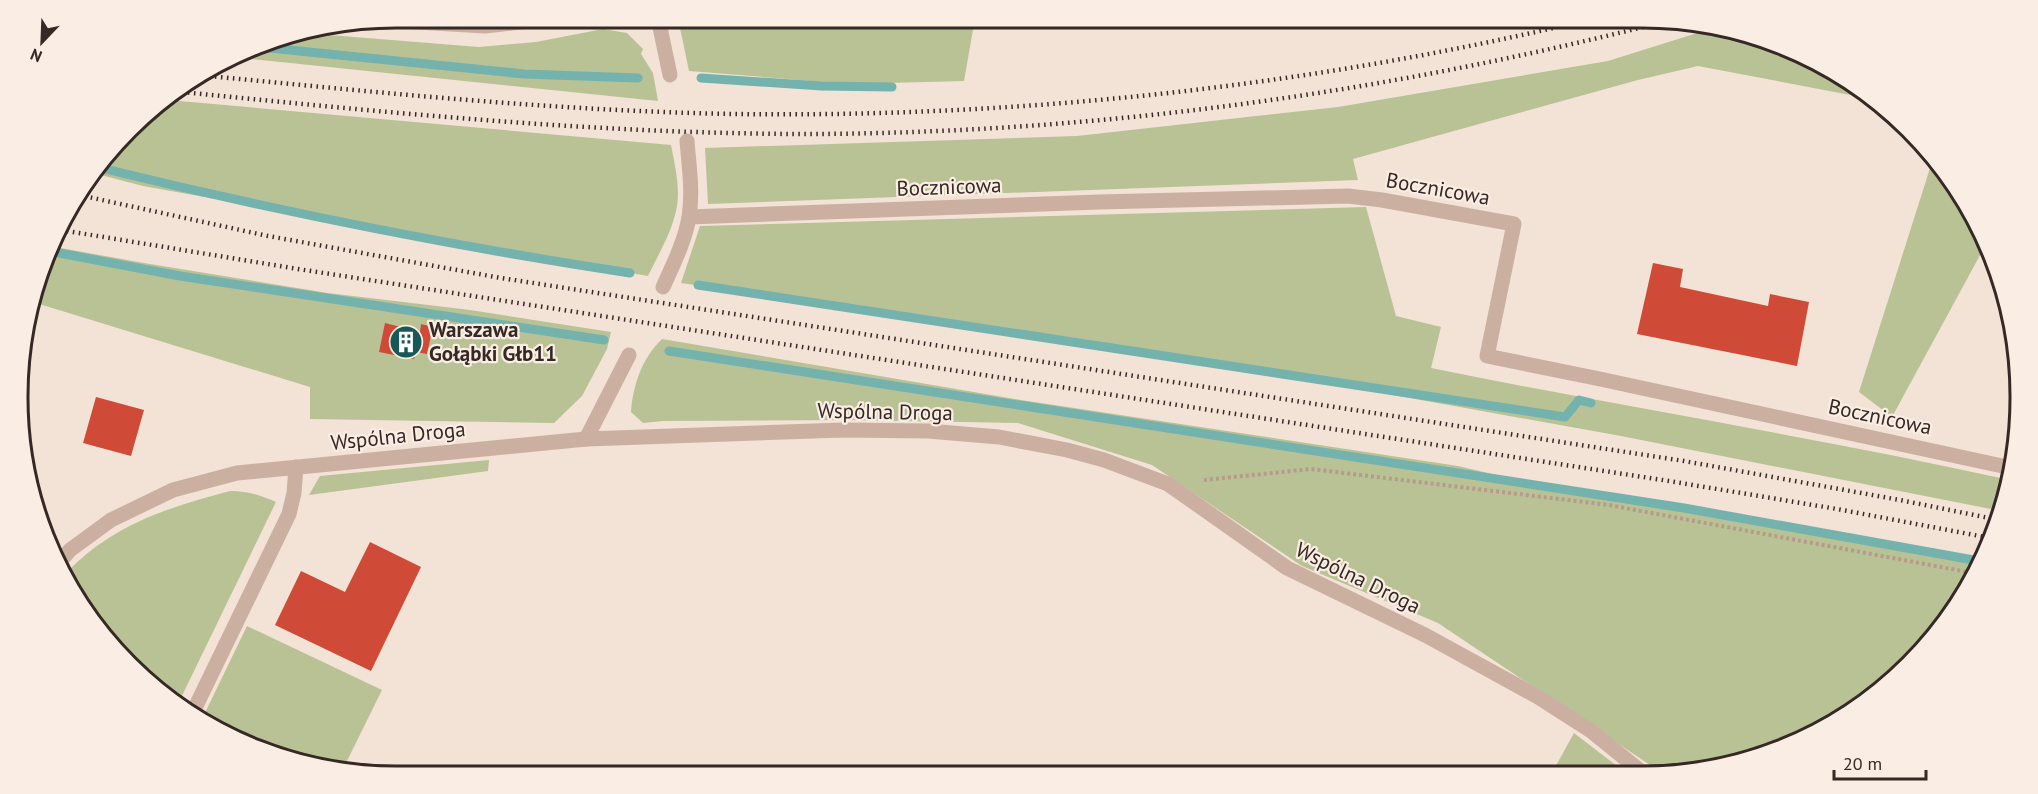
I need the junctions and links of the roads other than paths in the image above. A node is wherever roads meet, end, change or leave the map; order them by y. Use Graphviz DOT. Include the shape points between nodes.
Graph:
graph roads {
  1 [pos="660,28"];
  2 [pos="670,75"];
  3 [pos="687,141"];
  4 [pos="689,217"];
  5 [pos="663,287"];
  6 [pos="629,355"];
  7 [pos="586,439"];
  8 [pos="2003,465"];
  9 [pos="296,467"];
  10 [pos="65,556"];
  11 [pos="197,706"];
  12 [pos="1634,766"];
  1 -- 2 [label="street"];
  3 -- 4 [label="street"];
  4 -- 5 [label="street"];
  4 -- 8 [label="street, Bocznicowa" via="1099,202 1348,196 1382,200 1514,225 1487,356"];
  6 -- 7 [label="street"];
  7 -- 9 [label="street, Wspólna Droga"];
  7 -- 12 [label="street, Wspólna Droga" via="843,430 952,433 999,437 1104,460 1167,484 1287,568 1425,635 1538,697 1592,731"];
  9 -- 10 [label="street, Wspólna Droga" via="237,473 173,490 111,520"];
  9 -- 11 [label="street" via="288,514"];
}
